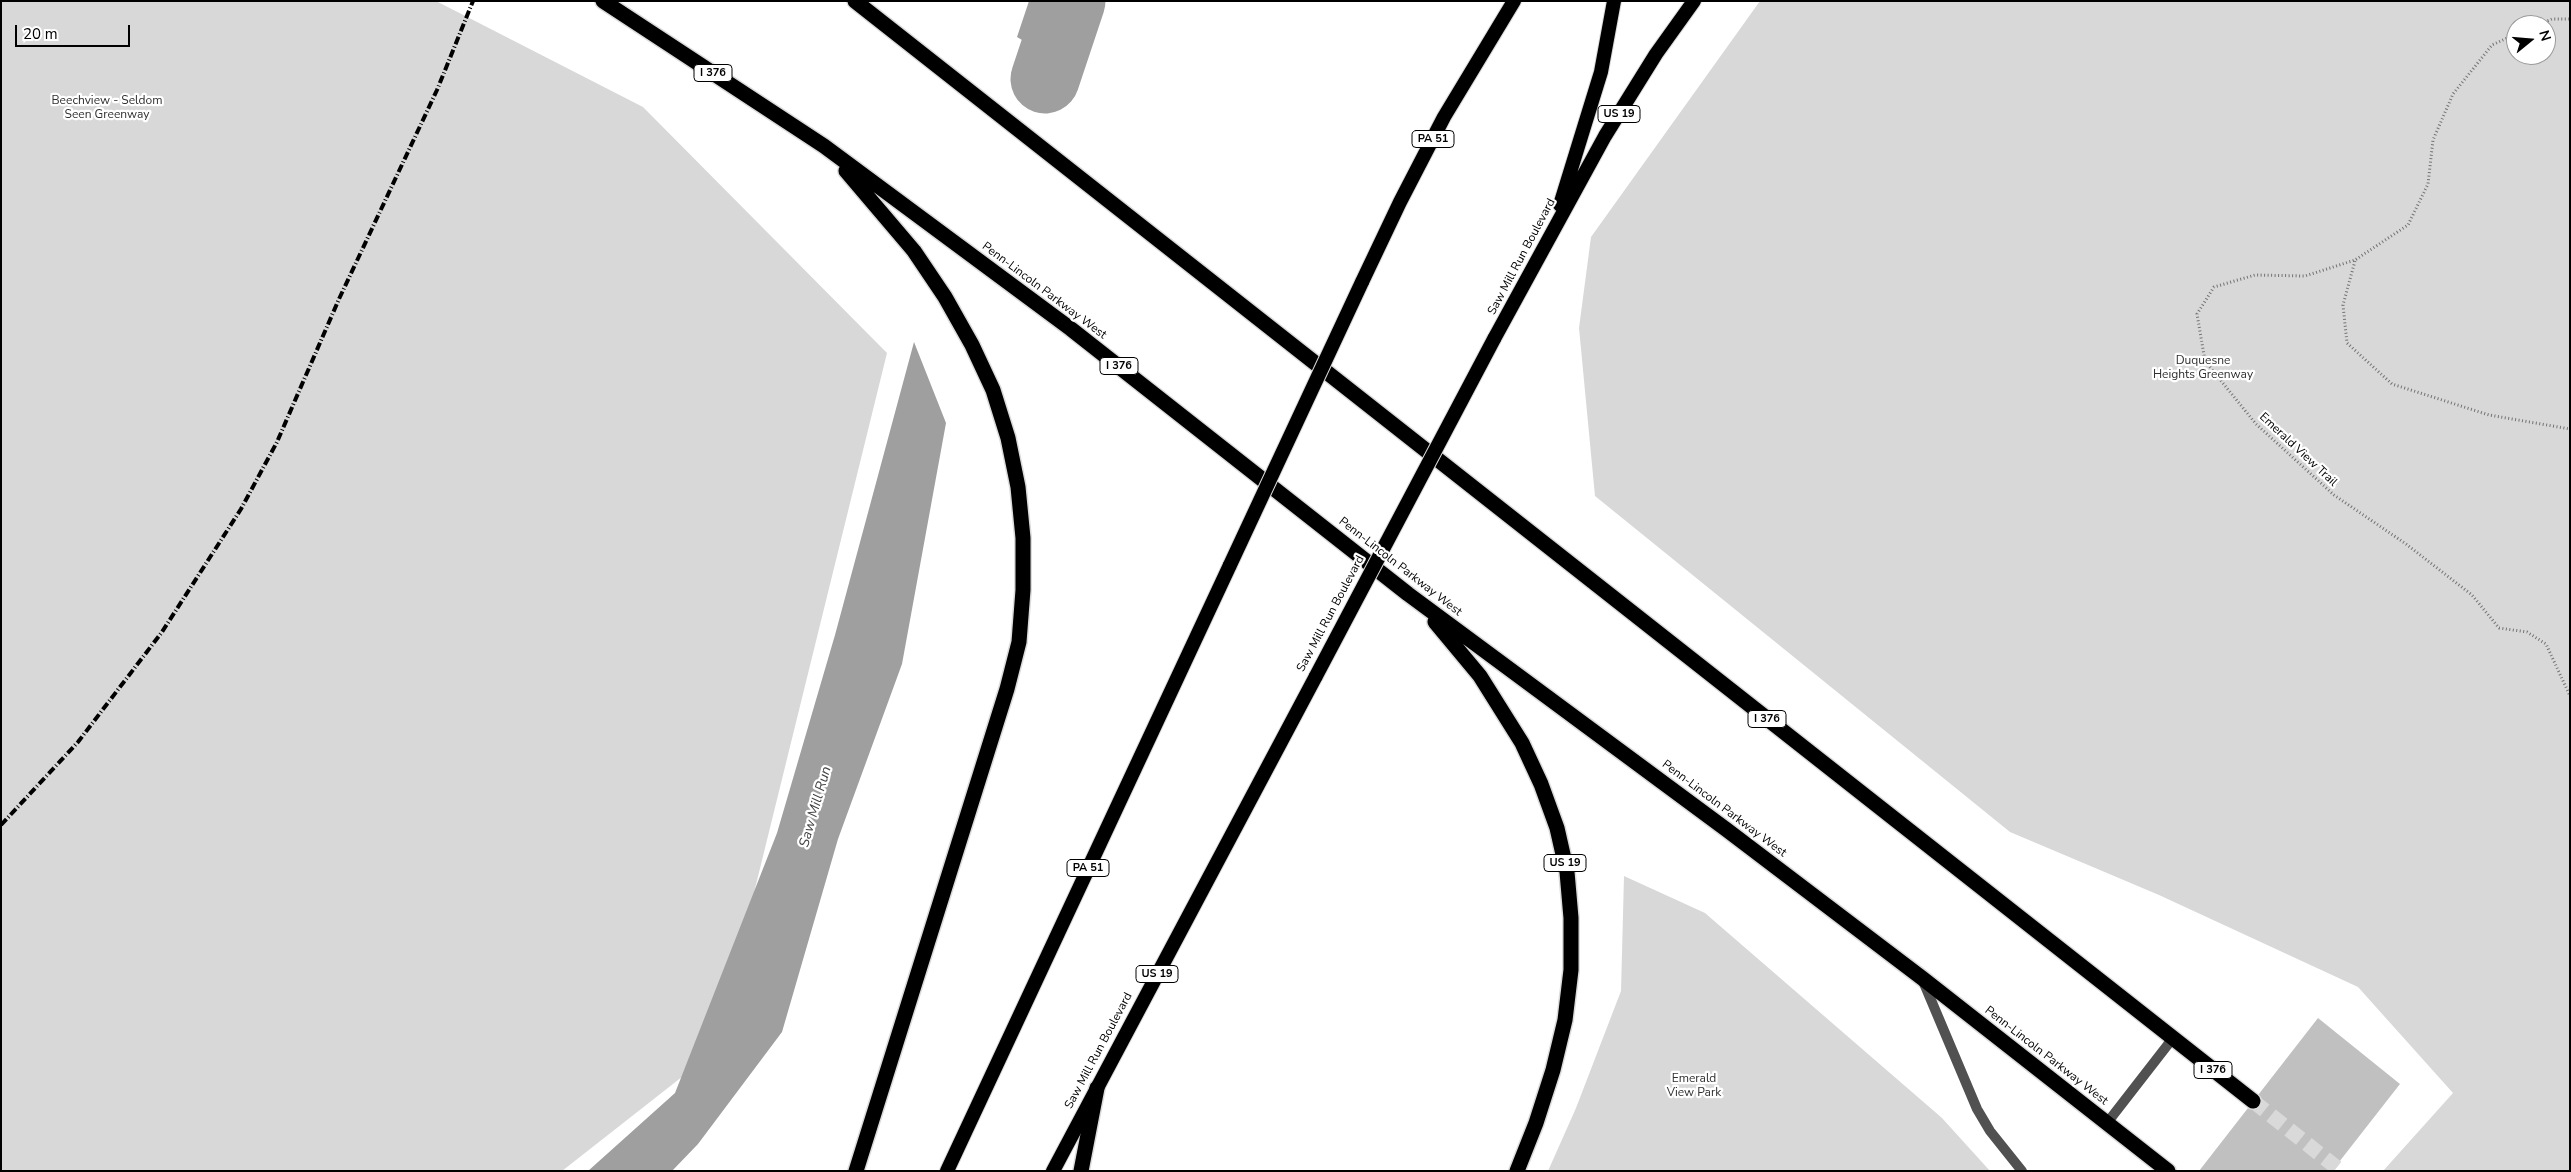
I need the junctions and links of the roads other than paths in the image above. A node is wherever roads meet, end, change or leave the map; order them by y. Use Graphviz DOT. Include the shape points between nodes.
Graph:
graph roads {
  1 [pos="602,1"];
  2 [pos="855,1"];
  3 [pos="1514,1"];
  4 [pos="1614,1"];
  5 [pos="1694,1"];
  6 [pos="824,146"];
  7 [pos="1551,232"];
  8 [pos="1408,594"];
  9 [pos="1922,978"];
  10 [pos="2173,1038"];
  11 [pos="1097,1088"];
  12 [pos="2253,1102"];
  13 [pos="2107,1123"];
  14 [pos="856,1171"];
  15 [pos="947,1171"];
  16 [pos="1053,1171"];
  17 [pos="1081,1171"];
  18 [pos="1516,1171"];
  19 [pos="2022,1171"];
  20 [pos="2168,1171"];
  1 -- 6 [label="highway, Penn-Lincoln Parkway West / I 376"];
  2 -- 10 [label="highway, I 376"];
  3 -- 15 [label="highway, PA 51, bridge" via="1444,117 1400,202"];
  4 -- 7 [label="highway" via="1602,72"];
  5 -- 7 [label="highway, Saw Mill Run Boulevard / US 19" via="1630,95"];
  6 -- 8 [label="highway, Penn-Lincoln Parkway West / I 376" via="1071,329"];
  6 -- 14 [label="highway" via="914,251 972,345 1008,438 1018,487 1023,538 1024,590 1019,642 1007,689"];
  7 -- 11 [label="highway, Saw Mill Run Boulevard / US 19, bridge"];
  8 -- 9 [label="highway, Penn-Lincoln Parkway West / I 376"];
  8 -- 18 [label="highway, US 19" via="1452,640 1480,676 1522,743 1554,819 1567,872 1571,970 1565,1020 1536,1123"];
  9 -- 13 [label="highway, Penn-Lincoln Parkway West / I 376"];
  9 -- 19 [label="lane" via="1977,1109"];
  10 -- 12 [label="highway, I 376"];
  10 -- 13 [label="lane"];
  11 -- 16 [label="highway, Saw Mill Run Boulevard"];
  11 -- 17 [label="highway, US 19"];
  13 -- 20 [label="highway, Penn-Lincoln Parkway West / I 376"];
}
